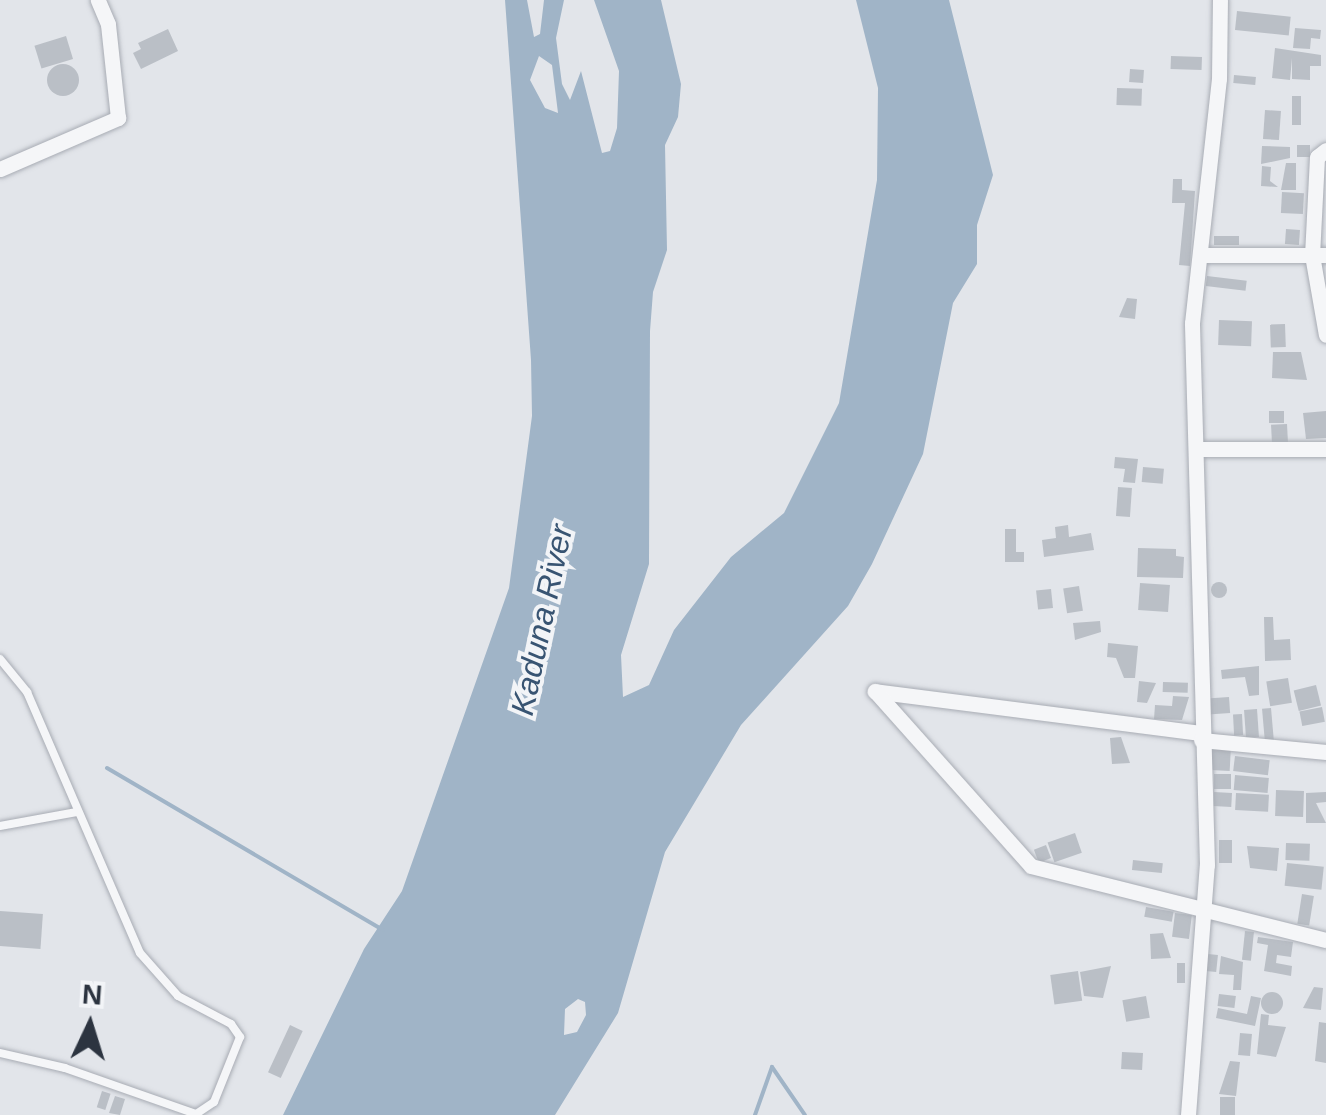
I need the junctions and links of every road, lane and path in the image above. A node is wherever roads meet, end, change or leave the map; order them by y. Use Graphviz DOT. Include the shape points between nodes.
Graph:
graph roads {
  1 [pos="98,0"];
  2 [pos="1220,0"];
  3 [pos="1326,150"];
  4 [pos="0,169"];
  5 [pos="1201,255"];
  6 [pos="1319,255"];
  7 [pos="1326,336"];
  8 [pos="1197,449"];
  9 [pos="1326,449"];
  10 [pos="0,659"];
  11 [pos="1201,737"];
  12 [pos="1326,752"];
  13 [pos="77,812"];
  14 [pos="0,826"];
  15 [pos="1199,911"];
  16 [pos="1326,940"];
  17 [pos="0,1054"];
  18 [pos="1188,1115"];
  1 -- 4 [label="street" via="108,24 118,118"];
  2 -- 5 [label="street"];
  3 -- 6 [label="street" via="1317,157"];
  5 -- 6 [label="street"];
  5 -- 8 [label="street" via="1192,323"];
  6 -- 7 [label="street"];
  8 -- 9 [label="street"];
  8 -- 11 [label="street"];
  10 -- 13 [label="lane" via="28,692"];
  11 -- 12 [label="street"];
  11 -- 15 [label="street" via="1207,865"];
  11 -- 15 [label="street" via="875,691 1031,866"];
  13 -- 14 [label="lane"];
  13 -- 17 [label="lane" via="148,964 178,996 232,1024 240,1051 214,1102 196,1114 65,1068"];
  15 -- 16 [label="street"];
  15 -- 18 [label="street"];
}
